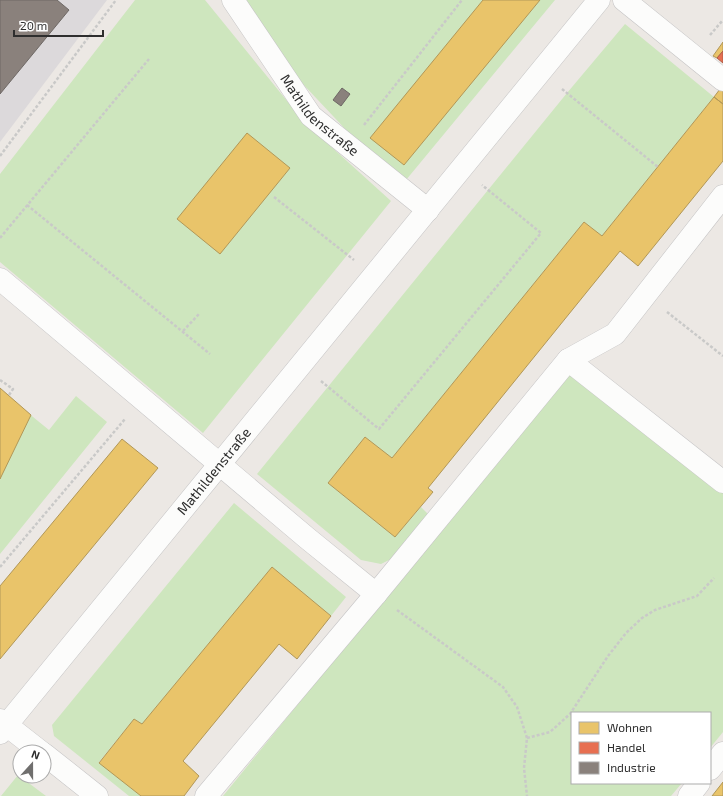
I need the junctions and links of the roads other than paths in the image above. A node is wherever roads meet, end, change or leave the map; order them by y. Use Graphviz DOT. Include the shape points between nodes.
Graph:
graph roads {
  1 [pos="233,0"];
  2 [pos="599,0"];
  3 [pos="624,0"];
  4 [pos="723,80"];
  5 [pos="723,196"];
  6 [pos="428,210"];
  7 [pos="0,279"];
  8 [pos="568,360"];
  9 [pos="220,464"];
  10 [pos="723,482"];
  11 [pos="376,594"];
  12 [pos="2,726"];
  13 [pos="29,744"];
  14 [pos="723,753"];
  15 [pos="52,760"];
  16 [pos="711,768"];
  17 [pos="698,784"];
  18 [pos="97,796"];
  19 [pos="206,796"];
  20 [pos="689,796"];
  1 -- 6 [label="street, Mathildenstraße" via="311,116"];
  2 -- 6 [label="street, Mathildenstraße"];
  3 -- 4 [label="street"];
  5 -- 8 [label="street" via="615,334"];
  6 -- 9 [label="street, Mathildenstraße"];
  7 -- 9 [label="street"];
  8 -- 10 [label="street"];
  8 -- 11 [label="street"];
  9 -- 11 [label="street"];
  9 -- 12 [label="street, Mathildenstraße"];
  11 -- 19 [label="street"];
  12 -- 13 [label="street"];
  14 -- 16 [label="street"];
  15 -- 18 [label="street"];
  17 -- 20 [label="street"];
}
